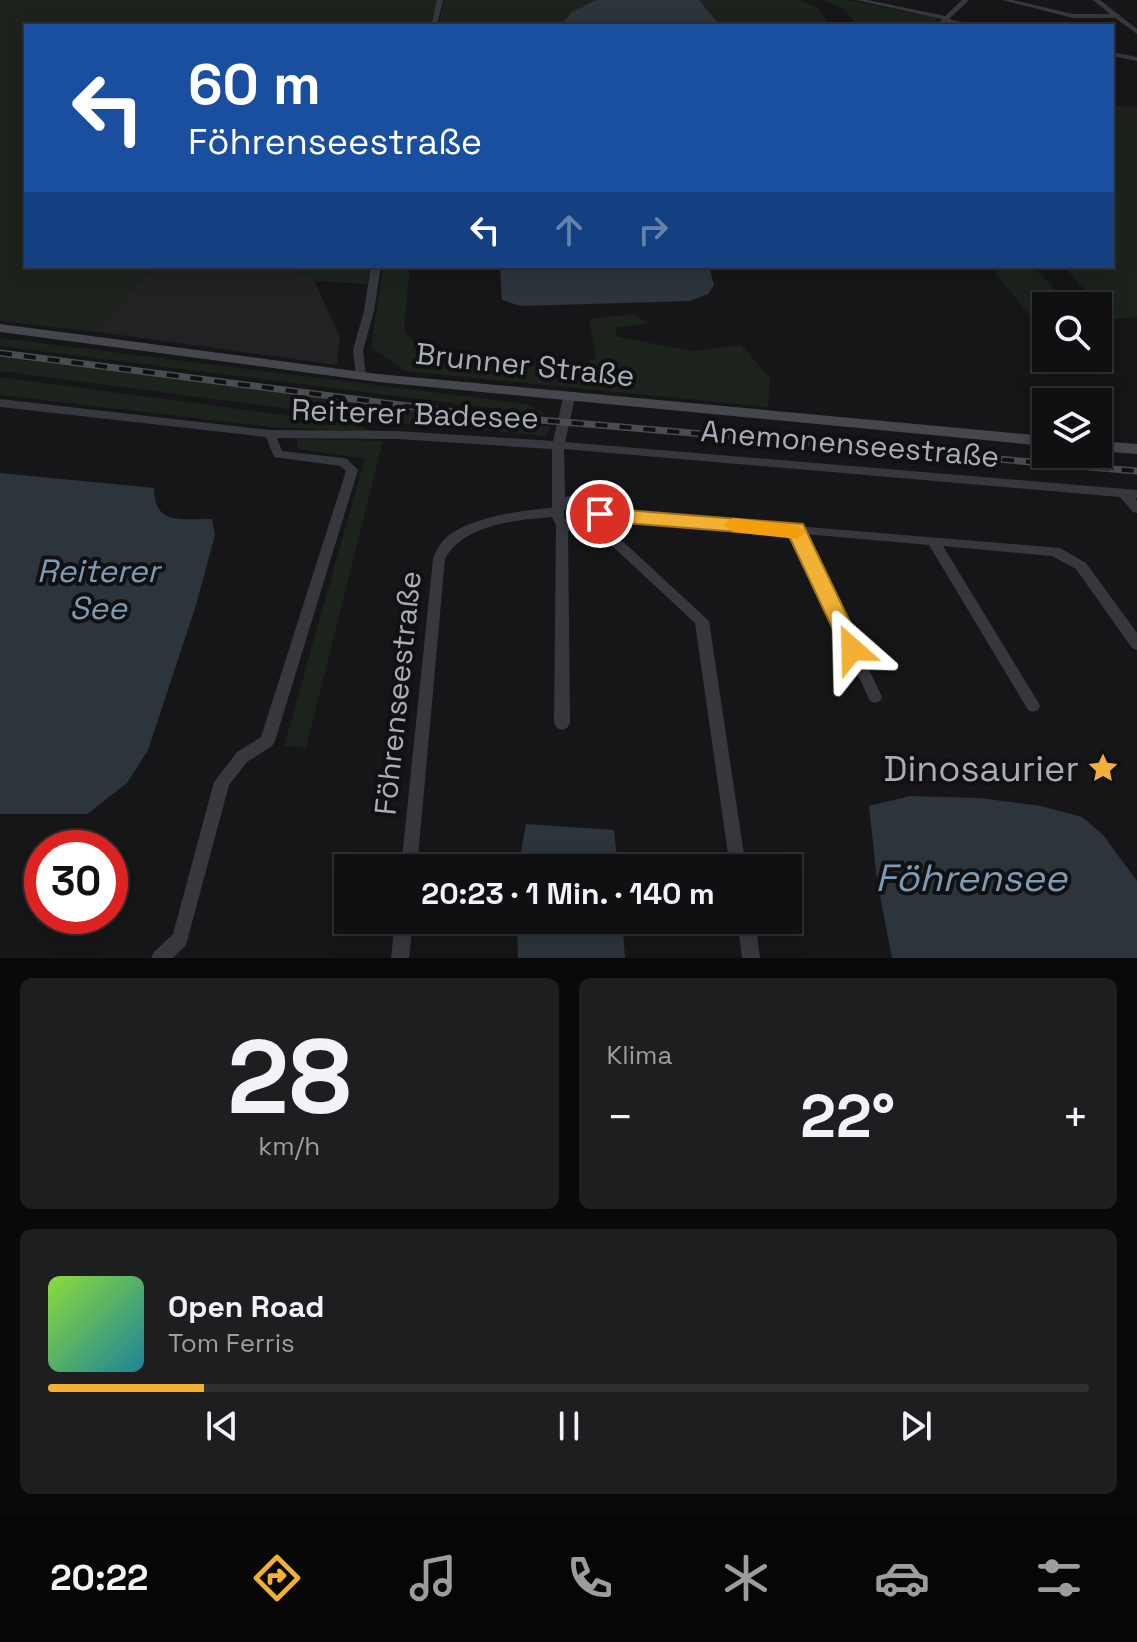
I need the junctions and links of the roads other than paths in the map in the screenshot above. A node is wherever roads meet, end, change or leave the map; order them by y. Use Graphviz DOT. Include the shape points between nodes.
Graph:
graph roads {
  1 [pos="440,0"];
  2 [pos="859,0"];
  3 [pos="966,0"];
  4 [pos="1005,0"];
  5 [pos="1096,0"];
  6 [pos="1116,16"];
  7 [pos="946,19"];
  8 [pos="434,24"];
  9 [pos="940,24"];
  10 [pos="967,24"];
  11 [pos="1137,32"];
  12 [pos="1114,54"];
  13 [pos="1137,59"];
  14 [pos="376,268"];
  15 [pos="0,328"];
  16 [pos="361,376"];
  17 [pos="569,398"];
  18 [pos="0,403"];
  19 [pos="270,434"];
  20 [pos="1032,440"];
  21 [pos="558,445"];
  22 [pos="1112,447"];
  23 [pos="1137,449"];
  24 [pos="560,473"];
  25 [pos="1131,493"];
  26 [pos="586,500"];
  27 [pos="1137,509"];
  28 [pos="559,514"];
  29 [pos="597,519"];
  30 [pos="796,529"];
  31 [pos="934,542"];
  32 [pos="1137,644"];
  33 [pos="875,697"];
  34 [pos="1033,706"];
  35 [pos="562,723"];
  36 [pos="410,854"];
  37 [pos="736,854"];
  38 [pos="403,934"];
  39 [pos="748,934"];
  40 [pos="160,958"];
  41 [pos="400,958"];
  42 [pos="751,958"];
  1 -- 8 [label="street"];
  2 -- 7 [label="street"];
  3 -- 7 [label="street"];
  4 -- 6 [label="street" via="1073,16"];
  5 -- 6 [label="street"];
  6 -- 11 [label="street"];
  7 -- 9 [label="street"];
  7 -- 10 [label="street"];
  12 -- 13 [label="street"];
  14 -- 16 [label="street" via="357,340"];
  15 -- 16 [label="main road, Brunner Straße"];
  16 -- 17 [label="main road, Brunner Straße"];
  17 -- 20 [label="main road, Brunner Straße"];
  17 -- 21 [label="street"];
  18 -- 19 [label="street, Reiterer Badesee"];
  19 -- 21 [label="street, Reiterer Badesee"];
  19 -- 40 [label="street, Reiterer Badesee" via="278,454 343,462 352,470 267,741 242,757 222,782 180,939"];
  21 -- 24 [label="street"];
  21 -- 25 [label="street, Anemonenseestraße"];
  22 -- 23 [label="main road"];
  24 -- 26 [label="street"];
  24 -- 28 [label="street"];
  25 -- 27 [label="street"];
  26 -- 28 [label="street" via="574,498"];
  26 -- 29 [label="street" via="596,505"];
  28 -- 29 [label="street" via="575,529"];
  28 -- 35 [label="street"];
  28 -- 36 [label="street, Föhrenseestraße" via="538,513 470,530 454,538 439,559"];
  29 -- 30 [label="street"];
  29 -- 37 [label="street" via="702,621"];
  30 -- 31 [label="street"];
  30 -- 33 [label="street"];
  31 -- 32 [label="street" via="1055,551 1070,557"];
  31 -- 34 [label="street"];
  38 -- 41 [label="street"];
  39 -- 42 [label="street"];
}
